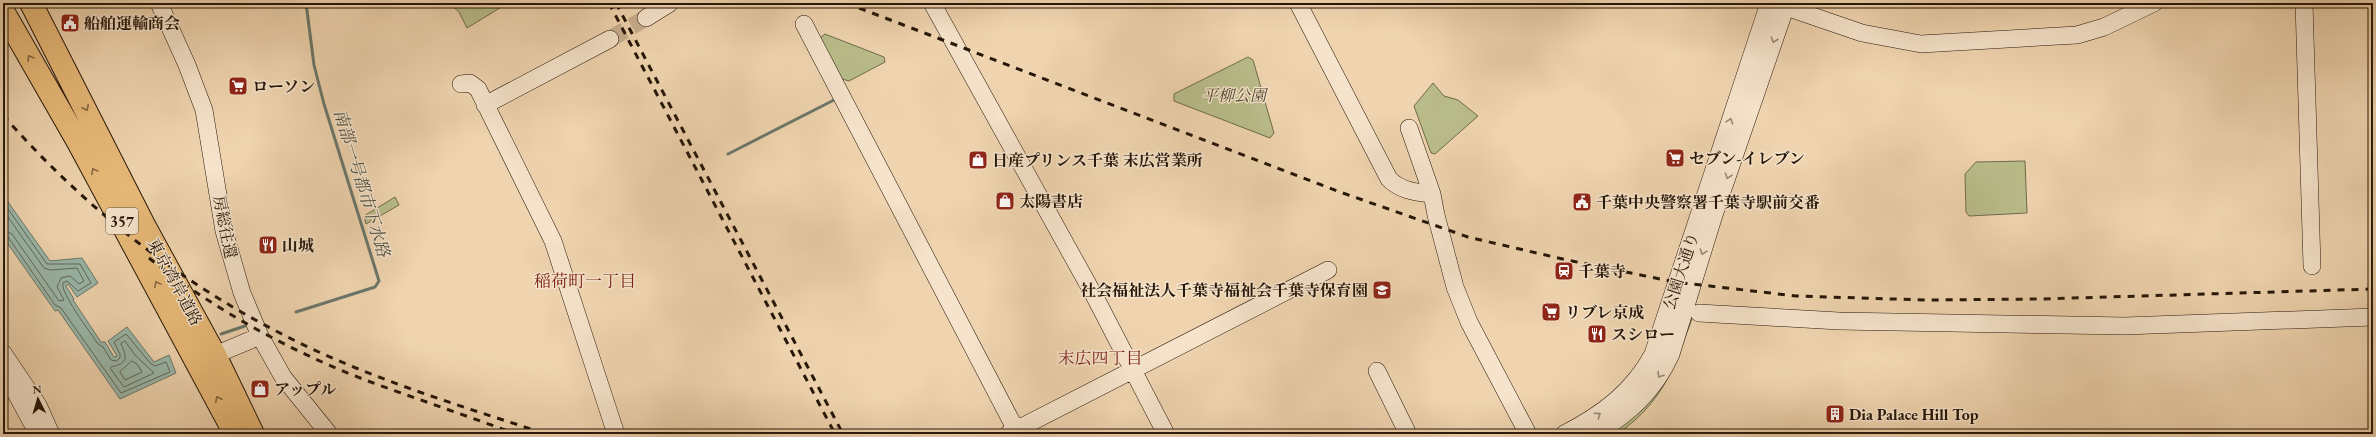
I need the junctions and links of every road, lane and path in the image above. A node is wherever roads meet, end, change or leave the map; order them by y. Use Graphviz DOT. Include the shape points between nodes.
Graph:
graph roads {
  1 [pos="31,3"];
  2 [pos="160,3"];
  3 [pos="670,3"];
  4 [pos="932,3"];
  5 [pos="1298,3"];
  6 [pos="1769,3"];
  7 [pos="2154,3"];
  8 [pos="2304,3"];
  9 [pos="1786,5"];
  10 [pos="3,11"];
  11 [pos="646,18"];
  12 [pos="804,24"];
  13 [pos="610,38"];
  14 [pos="461,84"];
  15 [pos="485,105"];
  16 [pos="1409,128"];
  17 [pos="1432,194"];
  18 [pos="2312,266"];
  19 [pos="1328,270"];
  20 [pos="1699,313"];
  21 [pos="2373,317"];
  22 [pos="260,336"];
  23 [pos="3,353"];
  24 [pos="215,355"];
  25 [pos="1133,370"];
  26 [pos="1377,371"];
  27 [pos="3,374"];
  28 [pos="1014,433"];
  29 [pos="38,434"];
  30 [pos="51,434"];
  31 [pos="235,434"];
  32 [pos="253,434"];
  33 [pos="329,434"];
  34 [pos="616,434"];
  35 [pos="1166,434"];
  36 [pos="1408,434"];
  37 [pos="1528,434"];
  38 [pos="1564,434"];
  39 [pos="1595,434"];
  1 -- 24 [label="highway, 東京湾岸道路 / 357, one-way" via="144,225"];
  2 -- 22 [label="street, 房総往還" via="204,110 230,256"];
  3 -- 11 [label="street"];
  4 -- 25 [label="street"];
  5 -- 17 [label="street" via="1389,179 1396,186 1408,191"];
  38 -- 6 [label="street, 公園大通り, one-way" via="1594,419 1615,402 1639,377 1653,354"];
  7 -- 9 [label="street" via="2104,28 2077,35 1921,44 1862,33"];
  8 -- 18 [label="street"];
  9 -- 39 [label="street, 公園大通り, one-way" via="1714,215 1671,354 1644,397 1623,416"];
  31 -- 10 [label="highway, 東京湾岸道路 / 357, one-way" via="78,142"];
  12 -- 28 [label="street"];
  13 -- 15 [label="street"];
  14 -- 15 [label="street" via="470,83 474,86"];
  15 -- 34 [label="street" via="553,241"];
  16 -- 17 [label="street"];
  17 -- 37 [label="street" via="1455,287 1469,322"];
  19 -- 25 [label="street"];
  20 -- 21 [label="street" via="1839,321 2125,326"];
  22 -- 24 [label="street"];
  22 -- 33 [label="street, 房総往還" via="283,376"];
  23 -- 30 [label="street" via="38,405"];
  24 -- 32 [label="highway, 東京湾岸道路 / 357"];
  25 -- 28 [label="street"];
  25 -- 35 [label="street"];
  26 -- 36 [label="street"];
  27 -- 29 [label="street"];
}
